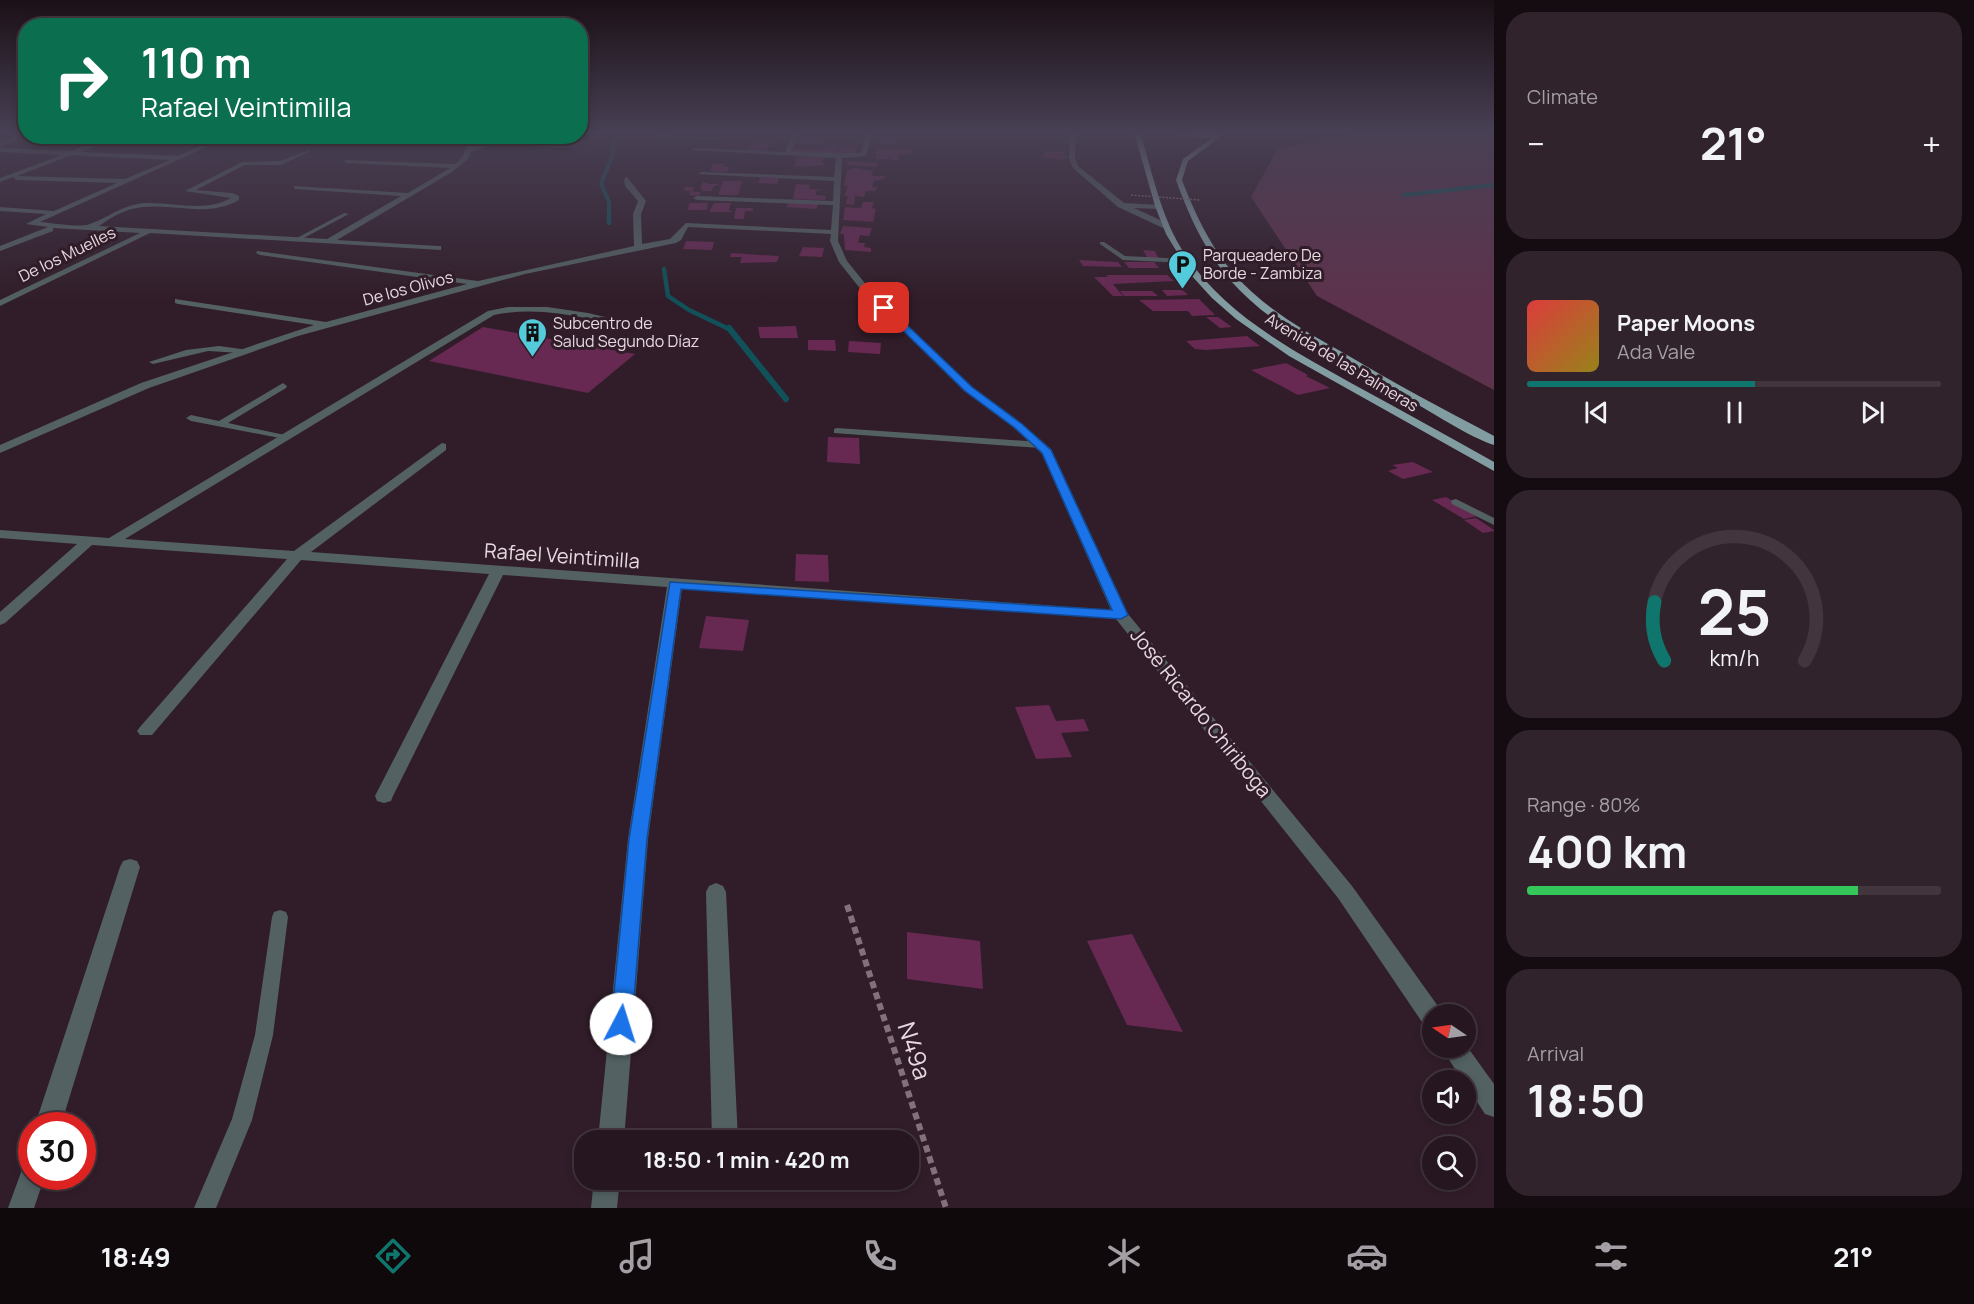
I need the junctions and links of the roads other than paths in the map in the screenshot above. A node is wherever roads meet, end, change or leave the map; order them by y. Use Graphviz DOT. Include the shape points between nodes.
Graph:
graph roads {
  1 [pos="113,188"];
  2 [pos="193,188"];
  3 [pos="315,188"];
  4 [pos="421,188"];
  5 [pos="630,188"];
  6 [pos="836,188"];
  7 [pos="1101,188"];
  8 [pos="1154,188"];
  9 [pos="1183,188"];
  10 [pos="411,195"];
  11 [pos="697,198"];
  12 [pos="835,203"];
  13 [pos="1121,205"];
  14 [pos="1159,207"];
  15 [pos="0,209"];
  16 [pos="57,212"];
  17 [pos="346,214"];
  18 [pos="1166,226"];
  19 [pos="55,227"];
  20 [pos="88,228"];
  21 [pos="148,231"];
  22 [pos="834,232"];
  23 [pos="298,239"];
  24 [pos="329,241"];
  25 [pos="1102,243"];
  26 [pos="438,248"];
  27 [pos="638,248"];
  28 [pos="0,249"];
  29 [pos="260,253"];
  30 [pos="1186,261"];
  31 [pos="483,283"];
  32 [pos="178,301"];
  33 [pos="0,303"];
  34 [pos="329,325"];
  35 [pos="646,328"];
  36 [pos="241,351"];
  37 [pos="153,362"];
  38 [pos="283,386"];
  39 [pos="191,418"];
  40 [pos="220,424"];
  41 [pos="837,431"];
  42 [pos="282,437"];
  43 [pos="1494,441"];
  44 [pos="1040,445"];
  45 [pos="442,447"];
  46 [pos="0,449"];
  47 [pos="1494,467"];
  48 [pos="1456,502"];
  49 [pos="1494,522"];
  50 [pos="0,534"];
  51 [pos="90,539"];
  52 [pos="114,540"];
  53 [pos="298,555"];
  54 [pos="498,571"];
  55 [pos="675,585"];
  56 [pos="1121,615"];
  57 [pos="0,620"];
  58 [pos="146,731"];
  59 [pos="384,796"];
  60 [pos="130,867"];
  61 [pos="716,892"];
  62 [pos="280,917"];
  63 [pos="1423,1004"];
  64 [pos="1461,1058"];
  65 [pos="1494,1105"];
  66 [pos="52,1112"];
  67 [pos="612,1130"];
  68 [pos="725,1130"];
  69 [pos="27,1190"];
  70 [pos="606,1190"];
  71 [pos="21,1208"];
  72 [pos="205,1208"];
  73 [pos="604,1208"];
  1 -- 16 [label="street"];
  2 -- 20 [label="street" via="188,191 236,198 203,208 134,207"];
  3 -- 10 [label="street"];
  4 -- 10 [label="street"];
  5 -- 27 [label="street" via="642,201 637,214"];
  6 -- 12 [label="street, José Ricardo Chiriboga"];
  7 -- 13 [label="street"];
  8 -- 14 [label="main road, Avenida de las Palmeras"];
  9 -- 43 [label="main road, Avenida de las Palmeras" via="1203,236 1223,267 1283,322 1385,383"];
  10 -- 24 [label="street"];
  11 -- 12 [label="street"];
  12 -- 22 [label="street, José Ricardo Chiriboga"];
  13 -- 14 [label="street"];
  13 -- 18 [label="street"];
  14 -- 18 [label="main road, Avenida de las Palmeras"];
  15 -- 16 [label="street"];
  16 -- 19 [label="street" via="30,224"];
  17 -- 23 [label="lane"];
  18 -- 30 [label="main road, Avenida de las Palmeras"];
  19 -- 20 [label="street"];
  19 -- 28 [label="street"];
  20 -- 21 [label="street"];
  21 -- 23 [label="street"];
  21 -- 33 [label="street, De los Muelles"];
  22 -- 27 [label="street, De los Olivos" via="692,224 682,227 674,241"];
  22 -- 44 [label="street, José Ricardo Chiriboga" via="837,253 865,289 968,389"];
  23 -- 24 [label="street"];
  24 -- 26 [label="street"];
  25 -- 30 [label="lane" via="1123,258"];
  27 -- 31 [label="street, De los Olivos"];
  29 -- 31 [label="street"];
  30 -- 47 [label="main road, Avenida de las Palmeras" via="1218,298 1254,327 1323,372"];
  31 -- 34 [label="street, De los Olivos"];
  32 -- 34 [label="street"];
  34 -- 36 [label="street, De los Olivos"];
  35 -- 42 [label="street" via="529,307 506,308 491,313"];
  36 -- 37 [label="lane" via="209,349"];
  36 -- 46 [label="street, De los Olivos" via="58,420"];
  38 -- 40 [label="lane"];
  39 -- 40 [label="lane"];
  40 -- 42 [label="lane"];
  41 -- 44 [label="lane"];
  42 -- 52 [label="street"];
  44 -- 56 [label="street, José Ricardo Chiriboga" via="1047,452"];
  45 -- 53 [label="street"];
  48 -- 49 [label="lane"];
  50 -- 51 [label="street, Rafael Veintimilla"];
  51 -- 52 [label="street, Rafael Veintimilla"];
  51 -- 57 [label="street"];
  52 -- 53 [label="street, Rafael Veintimilla"];
  53 -- 54 [label="street, Rafael Veintimilla"];
  53 -- 58 [label="street"];
  54 -- 55 [label="street, Rafael Veintimilla"];
  54 -- 59 [label="street"];
  55 -- 56 [label="street, Rafael Veintimilla"];
  55 -- 67 [label="street" via="638,839"];
  56 -- 63 [label="street, José Ricardo Chiriboga" via="1345,892"];
  60 -- 66 [label="street"];
  61 -- 68 [label="street"];
  62 -- 72 [label="lane" via="262,1046 242,1119"];
  64 -- 65 [label="street"];
  69 -- 71 [label="street"];
  70 -- 73 [label="street"];
}
